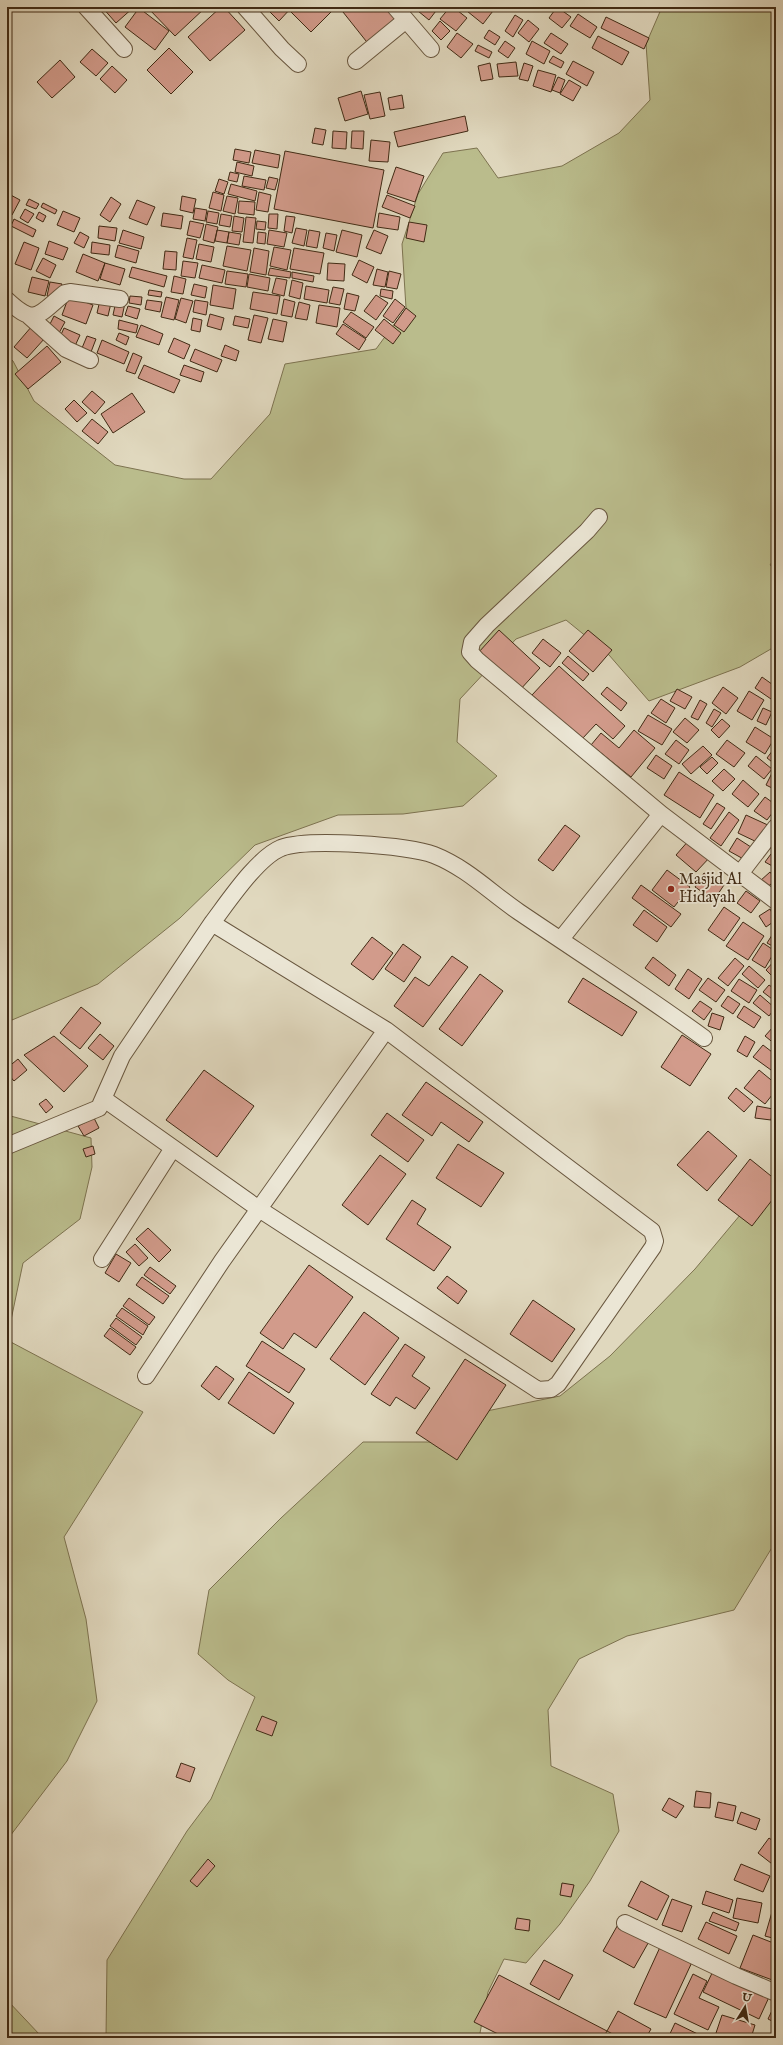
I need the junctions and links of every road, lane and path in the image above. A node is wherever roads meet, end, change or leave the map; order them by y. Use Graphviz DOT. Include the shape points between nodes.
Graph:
graph roads {
  1 [pos="86,7"];
  2 [pos="245,7"];
  3 [pos="395,7"];
  4 [pos="406,20"];
  5 [pos="124,49"];
  6 [pos="431,49"];
  7 [pos="356,61"];
  8 [pos="298,64"];
  9 [pos="120,298"];
  10 [pos="7,300"];
  11 [pos="29,316"];
  12 [pos="90,360"];
  13 [pos="599,517"];
  14 [pos="661,814"];
  15 [pos="776,827"];
  16 [pos="739,875"];
  17 [pos="776,901"];
  18 [pos="212,923"];
  19 [pos="561,939"];
  20 [pos="386,1030"];
  21 [pos="704,1038"];
  22 [pos="104,1099"];
  23 [pos="7,1146"];
  24 [pos="173,1148"];
  25 [pos="259,1209"];
  26 [pos="102,1258"];
  27 [pos="146,1376"];
  28 [pos="625,1923"];
  29 [pos="776,1993"];
  1 -- 5 [label="street"];
  2 -- 8 [label="street"];
  3 -- 4 [label="street"];
  4 -- 6 [label="street"];
  4 -- 7 [label="street"];
  9 -- 11 [label="street" via="70,292 65,293 38,315"];
  10 -- 11 [label="street" via="21,313"];
  11 -- 12 [label="street" via="66,348"];
  13 -- 14 [label="street" via="576,542 487,625 472,642 470,652"];
  14 -- 16 [label="street"];
  14 -- 19 [label="street"];
  15 -- 16 [label="street"];
  16 -- 17 [label="street"];
  18 -- 19 [label="street" via="233,894 262,862 280,848 317,843 386,846 434,855 466,871 518,912"];
  18 -- 20 [label="street"];
  18 -- 22 [label="street" via="122,1056"];
  19 -- 21 [label="street"];
  20 -- 25 [label="street"];
  20 -- 25 [label="street" via="652,1231 655,1240 653,1247 558,1384 544,1390 533,1387"];
  22 -- 23 [label="street" via="96,1110"];
  22 -- 24 [label="street"];
  24 -- 25 [label="street"];
  24 -- 26 [label="street"];
  25 -- 27 [label="street"];
  28 -- 29 [label="street"];
}
